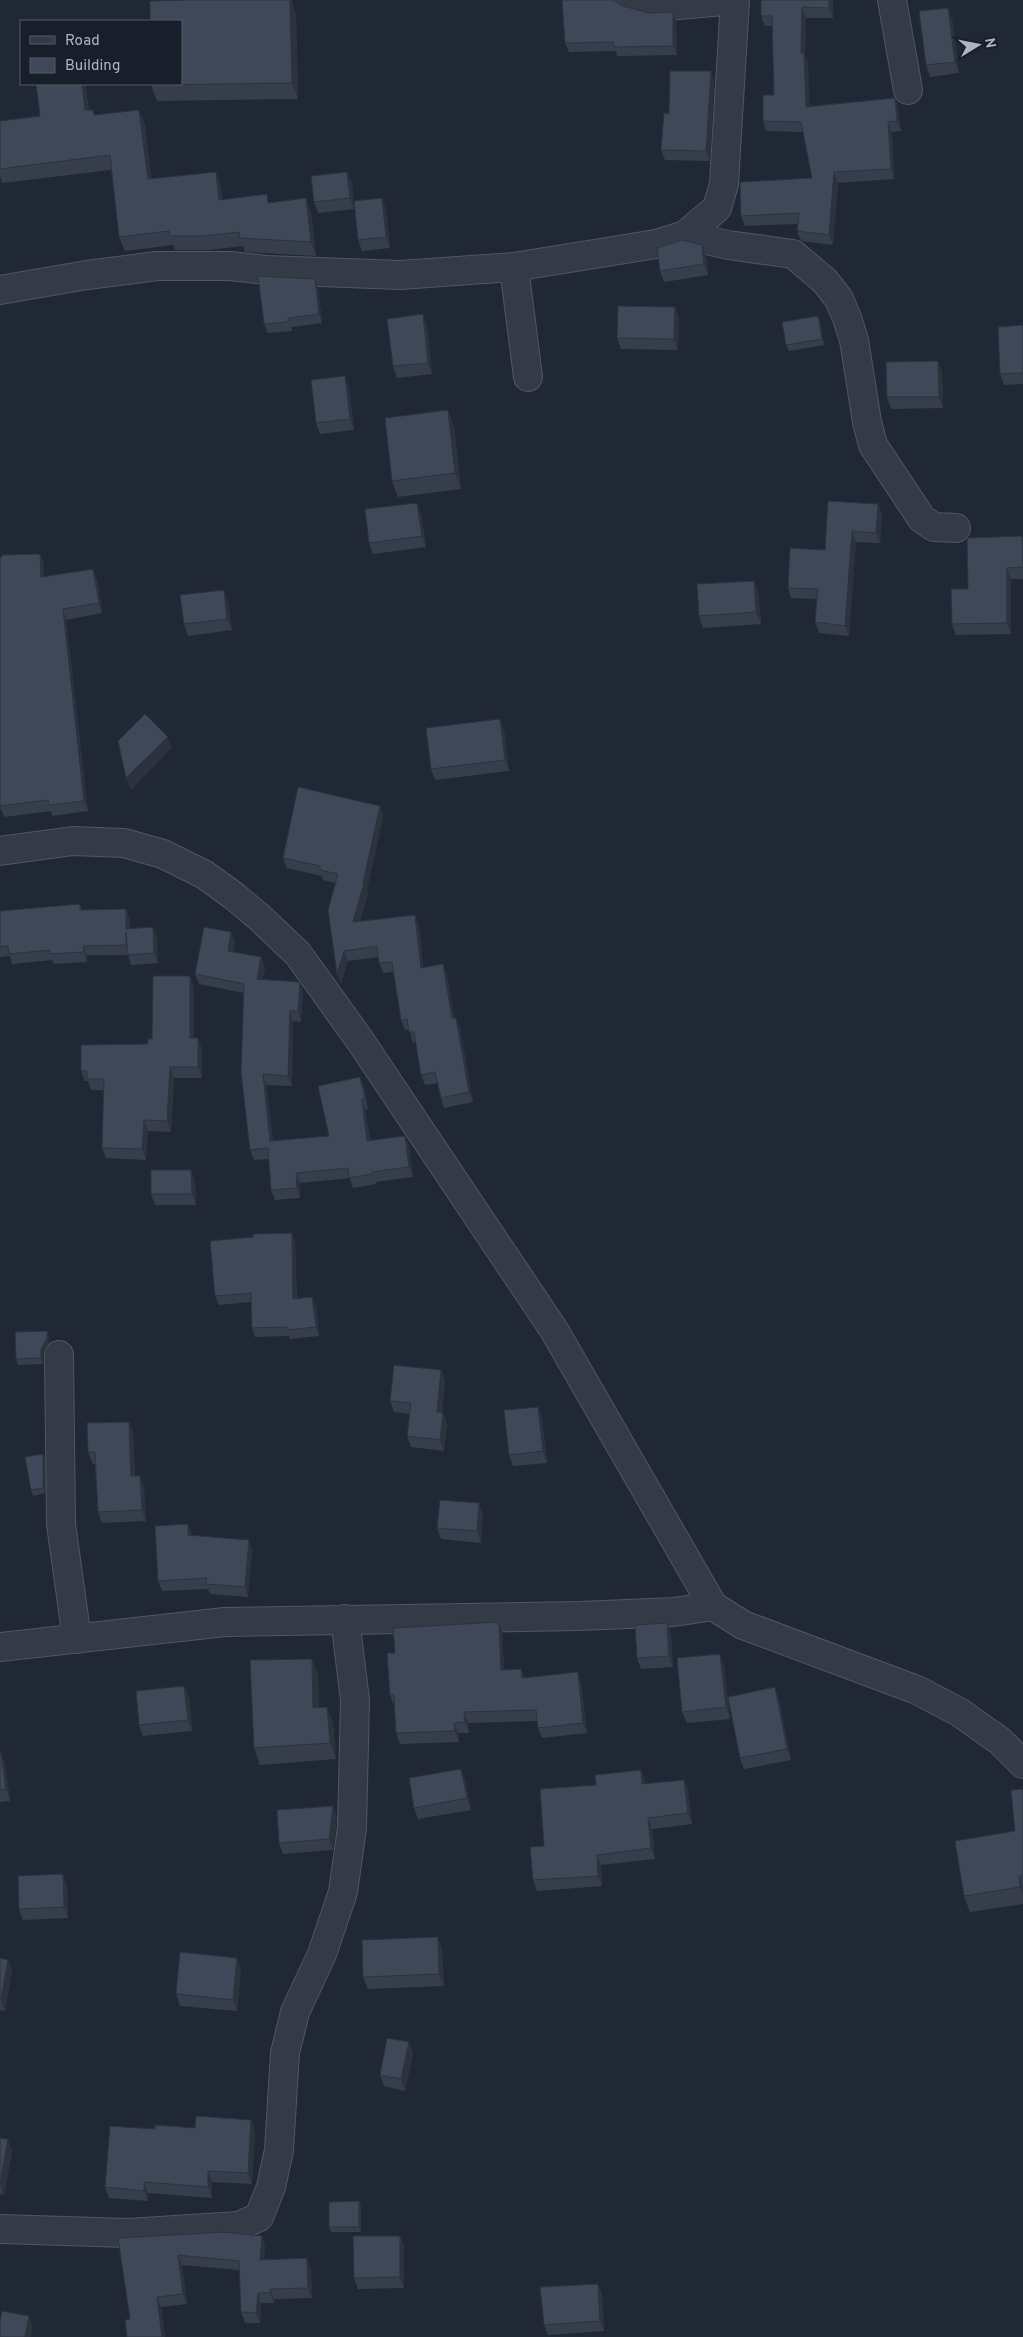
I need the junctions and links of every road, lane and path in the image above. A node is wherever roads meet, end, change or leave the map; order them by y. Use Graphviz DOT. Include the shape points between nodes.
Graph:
graph roads {
  1 [pos="630,0"];
  2 [pos="735,0"];
  3 [pos="892,0"];
  4 [pos="908,90"];
  5 [pos="685,235"];
  6 [pos="514,267"];
  7 [pos="0,290"];
  8 [pos="528,377"];
  9 [pos="956,528"];
  10 [pos="0,851"];
  11 [pos="59,1355"];
  12 [pos="713,1606"];
  13 [pos="345,1619"];
  14 [pos="77,1639"];
  15 [pos="0,1647"];
  16 [pos="1023,1764"];
  17 [pos="0,2229"];
  1 -- 2 [label="street" via="656,7"];
  2 -- 5 [label="street" via="724,184 717,208"];
  3 -- 4 [label="street"];
  5 -- 6 [label="street" via="656,244"];
  5 -- 9 [label="street" via="793,254 825,281 839,299 854,340 873,445 922,518 934,527"];
  6 -- 7 [label="street" via="383,275 230,266 157,266 86,274"];
  6 -- 8 [label="street"];
  10 -- 12 [label="street" via="73,841 124,843 163,854 205,875 234,896 298,954 359,1039 554,1330"];
  11 -- 14 [label="street" via="61,1524"];
  12 -- 13 [label="street" via="674,1612 580,1616"];
  12 -- 16 [label="street" via="743,1626 917,1690 959,1712 1000,1741"];
  13 -- 14 [label="street" via="225,1622"];
  13 -- 17 [label="street" via="355,1700 352,1828 344,1892 322,1954 295,2012 285,2053 279,2150 271,2187 259,2217 239,2226 128,2233"];
  14 -- 15 [label="street"];
}
